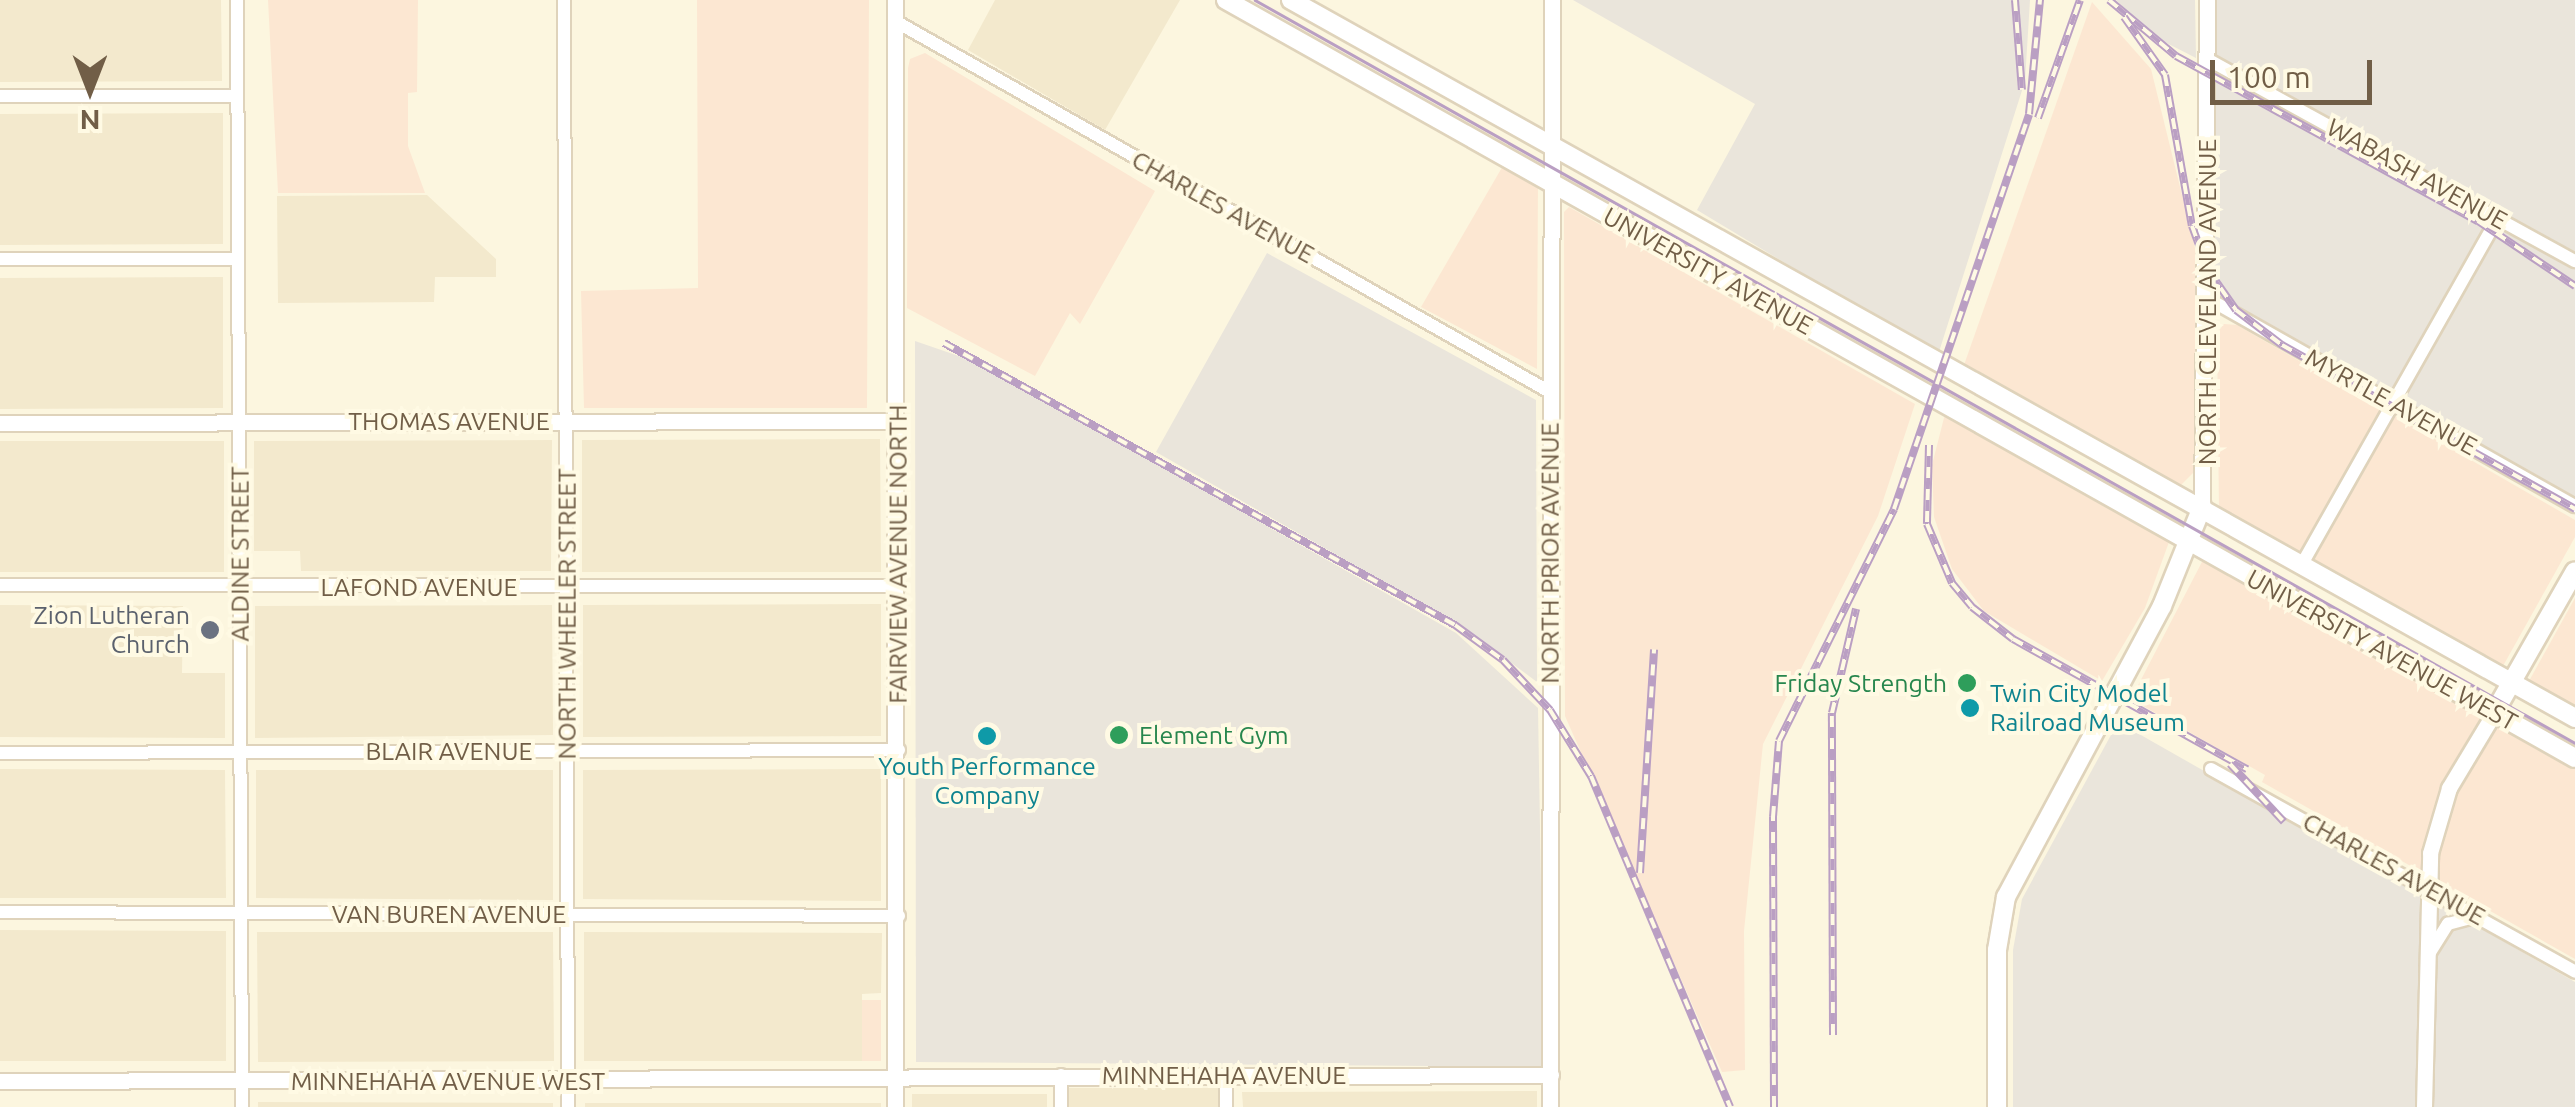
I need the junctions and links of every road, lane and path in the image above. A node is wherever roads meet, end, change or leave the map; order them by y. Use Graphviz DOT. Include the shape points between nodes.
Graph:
graph roads {
  1 [pos="237,0"];
  2 [pos="564,0"];
  3 [pos="895,0"];
  4 [pos="1226,0"];
  5 [pos="1291,0"];
  6 [pos="1552,0"];
  7 [pos="2206,0"];
  8 [pos="896,22"];
  9 [pos="2207,58"];
  10 [pos="0,96"];
  11 [pos="237,96"];
  12 [pos="1551,142"];
  13 [pos="1550,182"];
  14 [pos="2498,218"];
  15 [pos="0,259"];
  16 [pos="238,259"];
  17 [pos="2575,261"];
  18 [pos="2208,298"];
  19 [pos="1550,392"];
  20 [pos="2392,403"];
  21 [pos="566,421"];
  22 [pos="898,421"];
  23 [pos="0,422"];
  24 [pos="240,422"];
  25 [pos="2575,506"];
  26 [pos="2202,507"];
  27 [pos="2188,542"];
  28 [pos="2302,564"];
  29 [pos="2575,571"];
  30 [pos="0,586"];
  31 [pos="565,586"];
  32 [pos="898,586"];
  33 [pos="238,587"];
  34 [pos="2511,682"];
  35 [pos="2494,713"];
  36 [pos="2575,718"];
  37 [pos="899,750"];
  38 [pos="566,751"];
  39 [pos="240,752"];
  40 [pos="0,753"];
  41 [pos="2575,758"];
  42 [pos="2211,769"];
  43 [pos="2428,886"];
  44 [pos="0,912"];
  45 [pos="239,913"];
  46 [pos="566,913"];
  47 [pos="899,916"];
  48 [pos="2478,916"];
  49 [pos="2426,961"];
  50 [pos="2575,972"];
  51 [pos="1060,1075"];
  52 [pos="1226,1075"];
  53 [pos="1551,1075"];
  54 [pos="897,1077"];
  55 [pos="0,1081"];
  56 [pos="241,1081"];
  57 [pos="568,1081"];
  58 [pos="242,1107"];
  59 [pos="568,1107"];
  60 [pos="895,1107"];
  61 [pos="1061,1107"];
  62 [pos="1226,1107"];
  63 [pos="1550,1107"];
  64 [pos="1997,1107"];
  65 [pos="2424,1107"];
  1 -- 11 [label="street, ALDINE STREET"];
  2 -- 21 [label="street, NORTH WHEELER STREET"];
  3 -- 8 [label="street, FAIRVIEW AVENUE NORTH"];
  4 -- 13 [label="main road, UNIVERSITY AVENUE"];
  5 -- 12 [label="main road, UNIVERSITY AVENUE"];
  6 -- 12 [label="street, NORTH PRIOR AVENUE"];
  7 -- 9 [label="street, NORTH CLEVELAND AVENUE"];
  8 -- 19 [label="street, CHARLES AVENUE"];
  8 -- 22 [label="street, FAIRVIEW AVENUE NORTH"];
  9 -- 14 [label="street, WABASH AVENUE"];
  9 -- 18 [label="street, NORTH CLEVELAND AVENUE"];
  10 -- 11 [label="street"];
  11 -- 16 [label="street, ALDINE STREET"];
  12 -- 13 [label="street, NORTH PRIOR AVENUE"];
  12 -- 26 [label="main road, UNIVERSITY AVENUE"];
  13 -- 19 [label="street, NORTH PRIOR AVENUE"];
  13 -- 27 [label="main road, UNIVERSITY AVENUE"];
  14 -- 17 [label="street, WABASH AVENUE"];
  14 -- 20 [label="street"];
  15 -- 16 [label="street"];
  16 -- 24 [label="street, ALDINE STREET"];
  18 -- 20 [label="street, MYRTLE AVENUE"];
  18 -- 26 [label="street, NORTH CLEVELAND AVENUE"];
  19 -- 53 [label="street, NORTH PRIOR AVENUE"];
  20 -- 25 [label="street, MYRTLE AVENUE"];
  20 -- 28 [label="street"];
  21 -- 22 [label="street, THOMAS AVENUE"];
  21 -- 24 [label="street, THOMAS AVENUE"];
  21 -- 31 [label="street, NORTH WHEELER STREET"];
  22 -- 32 [label="street, FAIRVIEW AVENUE NORTH"];
  23 -- 24 [label="street, THOMAS AVENUE"];
  24 -- 33 [label="street, ALDINE STREET"];
  26 -- 27 [label="main road, NORTH CLEVELAND AVENUE"];
  26 -- 28 [label="main road, UNIVERSITY AVENUE WEST"];
  27 -- 35 [label="main road, UNIVERSITY AVENUE WEST"];
  27 -- 64 [label="main road, NORTH CLEVELAND AVENUE" via="2140,649 2006,897 1997,950"];
  28 -- 34 [label="main road, UNIVERSITY AVENUE WEST"];
  29 -- 34 [label="main road"];
  30 -- 33 [label="street, LAFOND AVENUE"];
  31 -- 32 [label="street, LAFOND AVENUE"];
  31 -- 33 [label="street, LAFOND AVENUE"];
  31 -- 38 [label="street, NORTH WHEELER STREET"];
  32 -- 37 [label="street, FAIRVIEW AVENUE NORTH"];
  33 -- 39 [label="street, ALDINE STREET"];
  34 -- 35 [label="main road"];
  34 -- 36 [label="main road, UNIVERSITY AVENUE WEST"];
  35 -- 41 [label="main road, UNIVERSITY AVENUE WEST"];
  35 -- 43 [label="street" via="2449,788"];
  37 -- 38 [label="street, BLAIR AVENUE"];
  37 -- 47 [label="street, FAIRVIEW AVENUE NORTH"];
  38 -- 39 [label="street, BLAIR AVENUE"];
  38 -- 46 [label="street, NORTH WHEELER STREET"];
  39 -- 40 [label="street, BLAIR AVENUE"];
  39 -- 45 [label="street, ALDINE STREET"];
  42 -- 43 [label="street, CHARLES AVENUE"];
  43 -- 48 [label="street, CHARLES AVENUE"];
  43 -- 49 [label="street"];
  44 -- 45 [label="street, VAN BUREN AVENUE"];
  45 -- 46 [label="street, VAN BUREN AVENUE"];
  45 -- 56 [label="street, ALDINE STREET"];
  46 -- 47 [label="street, VAN BUREN AVENUE"];
  46 -- 57 [label="street, NORTH WHEELER STREET"];
  47 -- 54 [label="street, FAIRVIEW AVENUE NORTH"];
  48 -- 49 [label="street" via="2448,924"];
  48 -- 50 [label="street, CHARLES AVENUE"];
  49 -- 65 [label="street"];
  51 -- 52 [label="street, MINNEHAHA AVENUE"];
  51 -- 54 [label="street, MINNEHAHA AVENUE"];
  51 -- 61 [label="street"];
  52 -- 53 [label="street, MINNEHAHA AVENUE"];
  52 -- 62 [label="street"];
  53 -- 63 [label="street, NORTH PRIOR AVENUE"];
  54 -- 57 [label="street, MINNEHAHA AVENUE WEST"];
  54 -- 60 [label="street, FAIRVIEW AVENUE NORTH"];
  55 -- 56 [label="street, MINNEHAHA AVENUE WEST"];
  56 -- 57 [label="street, MINNEHAHA AVENUE WEST"];
  56 -- 58 [label="street, ALDINE STREET"];
  57 -- 59 [label="street, NORTH WHEELER STREET"];
}
